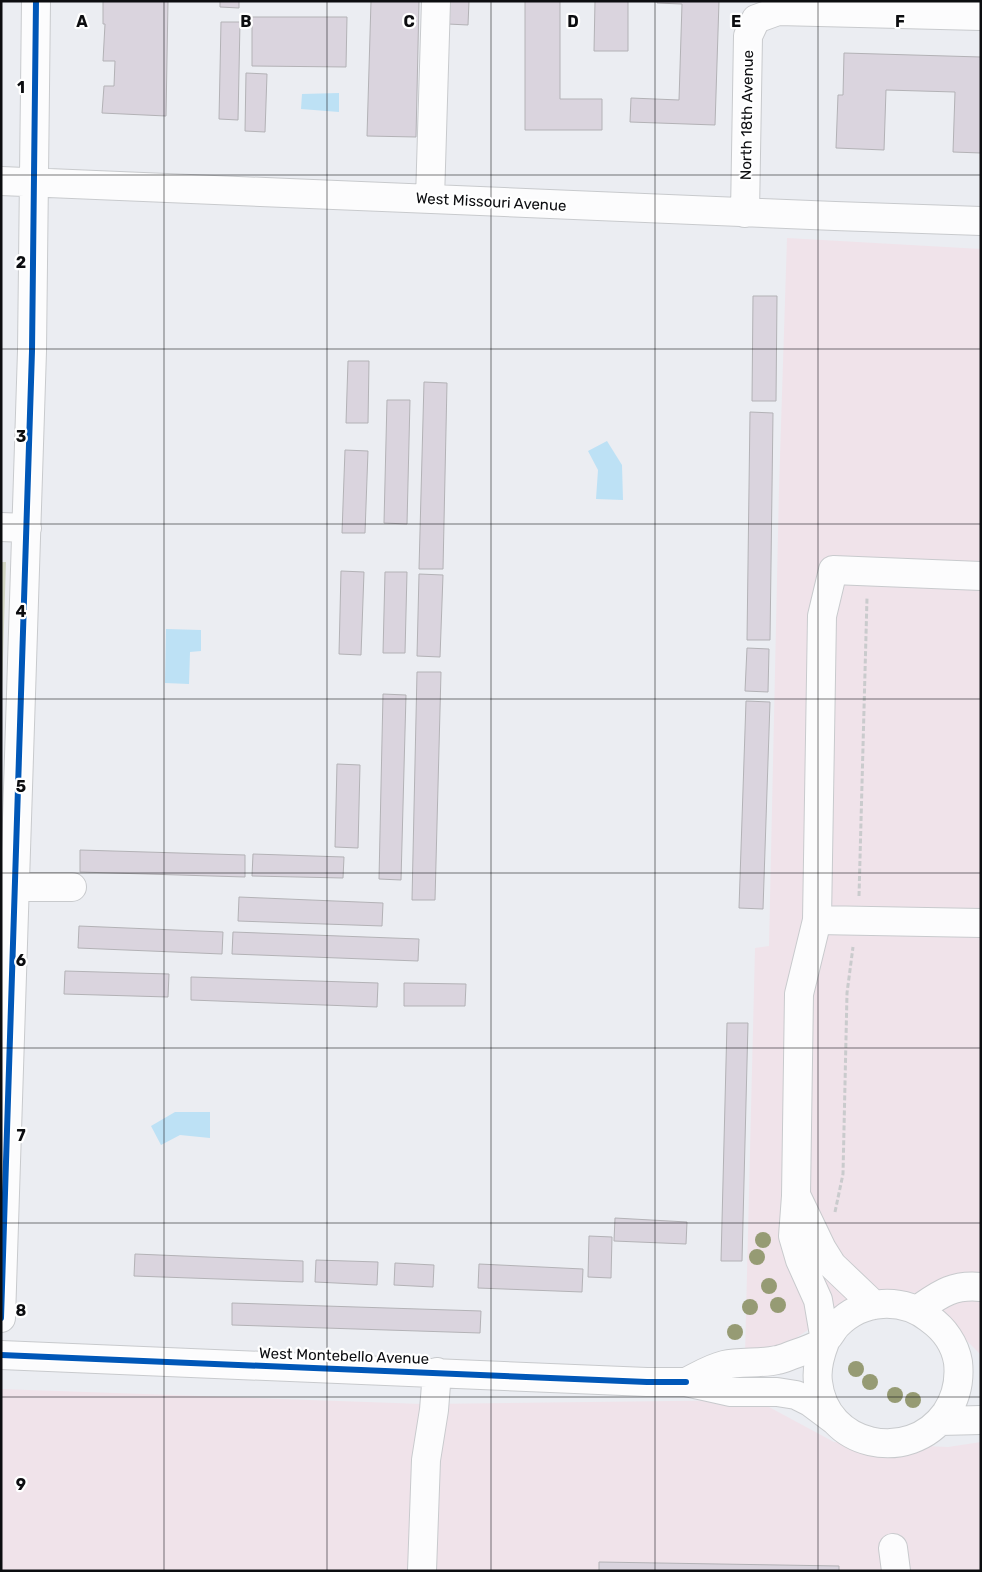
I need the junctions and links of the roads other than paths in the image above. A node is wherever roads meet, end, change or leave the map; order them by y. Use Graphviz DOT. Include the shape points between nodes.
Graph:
graph roads {
  1 [pos="36,1"];
  2 [pos="436,1"];
  3 [pos="981,16"];
  4 [pos="1,181"];
  5 [pos="34,182"];
  6 [pos="430,199"];
  7 [pos="745,213"];
  8 [pos="981,221"];
  9 [pos="14,528"];
  10 [pos="981,576"];
  11 [pos="15,887"];
  12 [pos="72,888"];
  13 [pos="817,920"];
  14 [pos="981,923"];
  15 [pos="796,1196"];
  16 [pos="981,1287"];
  17 [pos="874,1305"];
  18 [pos="917,1310"];
  19 [pos="1,1318"];
  20 [pos="825,1341"];
  21 [pos="1,1355"];
  22 [pos="969,1367"];
  23 [pos="437,1372"];
  24 [pos="686,1382"];
  25 [pos="834,1420"];
  26 [pos="981,1420"];
  27 [pos="940,1421"];
  28 [pos="422,1571"];
  1 -- 5 [label="street"];
  2 -- 6 [label="street"];
  3 -- 7 [label="street, North 18th Avenue" via="778,11 756,19 748,36"];
  4 -- 5 [label="street, West Missouri Avenue"];
  5 -- 6 [label="street, West Missouri Avenue"];
  5 -- 9 [label="street" via="32,351"];
  6 -- 7 [label="street, West Missouri Avenue"];
  7 -- 8 [label="street, West Missouri Avenue"];
  9 -- 11 [label="street"];
  10 -- 13 [label="street" via="833,570 822,616"];
  11 -- 12 [label="street"];
  11 -- 19 [label="street"];
  13 -- 14 [label="street"];
  13 -- 15 [label="street" via="799,994"];
  15 -- 17 [label="street" via="832,1265"];
  15 -- 20 [label="street" via="793,1236 818,1300"];
  16 -- 18 [label="street" via="946,1290"];
  17 -- 18 [label="street" via="893,1303"];
  17 -- 20 [label="street" via="848,1316"];
  18 -- 22 [label="street" via="942,1329"];
  20 -- 24 [label="street, West Montebello Avenue" via="776,1360 724,1365"];
  20 -- 25 [label="street" via="818,1362 818,1382 823,1402"];
  21 -- 23 [label="street, West Montebello Avenue"];
  22 -- 27 [label="street"];
  23 -- 24 [label="street, West Montebello Avenue"];
  23 -- 28 [label="street" via="426,1460"];
  24 -- 25 [label="street, West Montebello Avenue" via="731,1392 796,1395"];
  25 -- 27 [label="street" via="866,1441 885,1444 921,1436"];
  26 -- 27 [label="street"];
}
